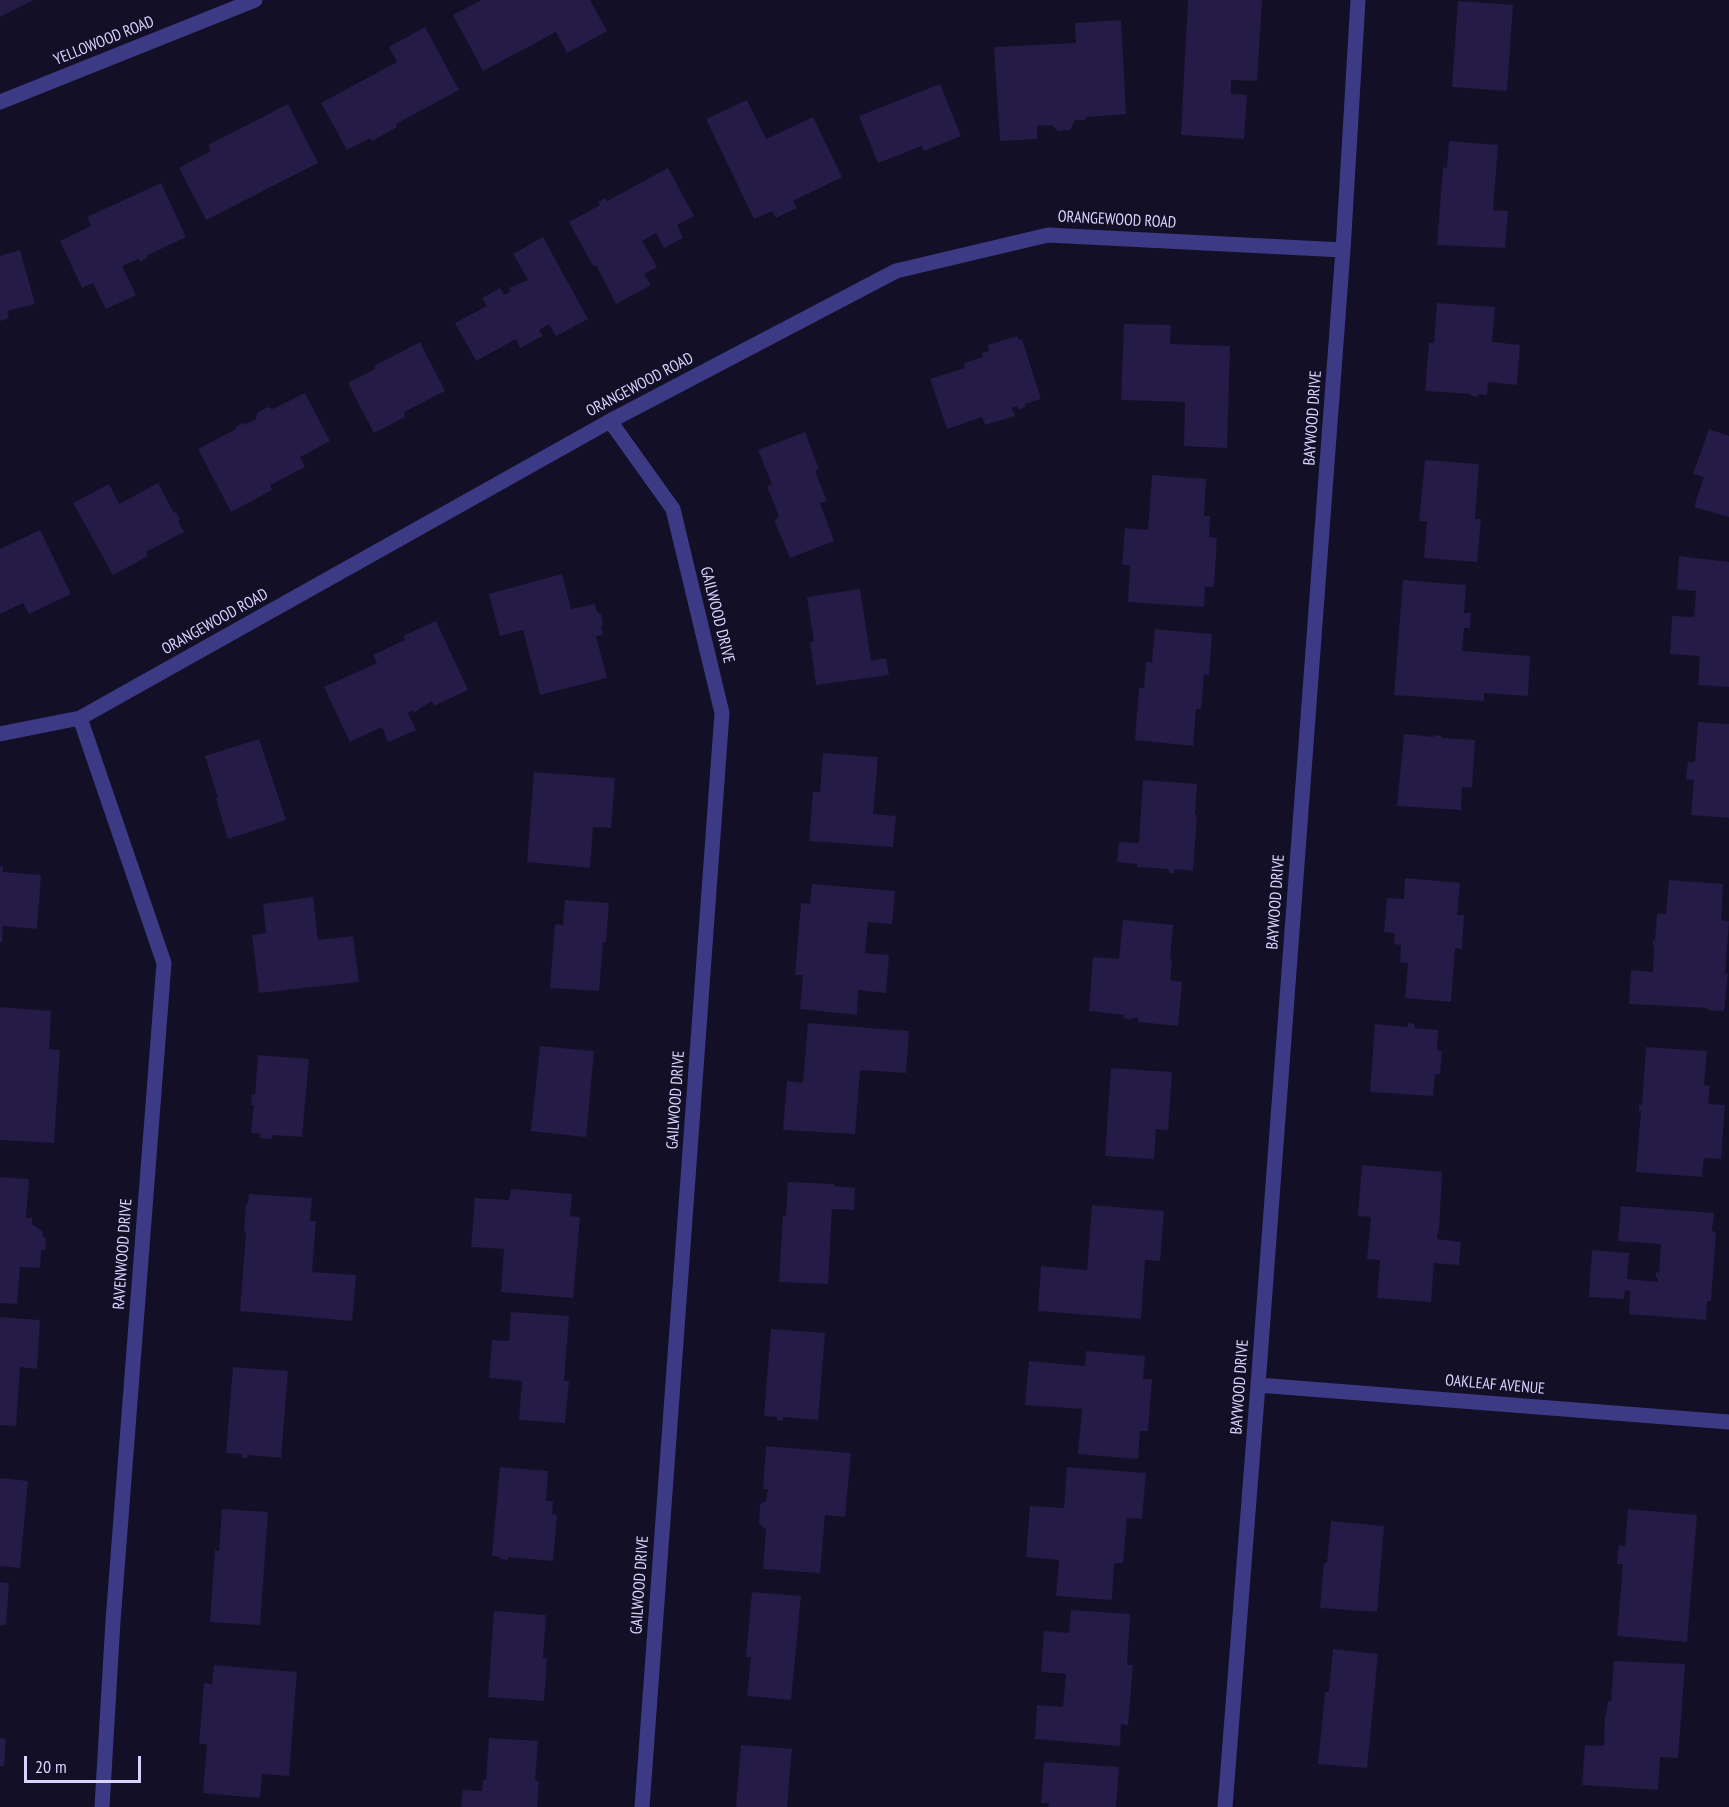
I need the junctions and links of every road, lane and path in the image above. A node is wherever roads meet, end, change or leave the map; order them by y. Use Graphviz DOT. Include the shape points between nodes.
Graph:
graph roads {
  1 [pos="255,0"];
  2 [pos="1358,0"];
  3 [pos="0,102"];
  4 [pos="1343,250"];
  5 [pos="610,421"];
  6 [pos="80,718"];
  7 [pos="0,734"];
  8 [pos="1258,1385"];
  9 [pos="1729,1422"];
  10 [pos="102,1807"];
  11 [pos="642,1807"];
  12 [pos="1225,1807"];
  1 -- 3 [label="street, YELLOWOOD ROAD"];
  2 -- 4 [label="street, BAYWOOD DRIVE"];
  4 -- 5 [label="street, ORANGEWOOD ROAD" via="1048,234 896,271"];
  4 -- 8 [label="street, BAYWOOD DRIVE"];
  5 -- 6 [label="street, ORANGEWOOD ROAD"];
  5 -- 11 [label="street, GAILWOOD DRIVE" via="673,509 722,713"];
  6 -- 7 [label="street, ORANGEWOOD ROAD"];
  6 -- 10 [label="street, RAVENWOOD DRIVE" via="164,963"];
  8 -- 9 [label="street, OAKLEAF AVENUE"];
  8 -- 12 [label="street, BAYWOOD DRIVE"];
}
